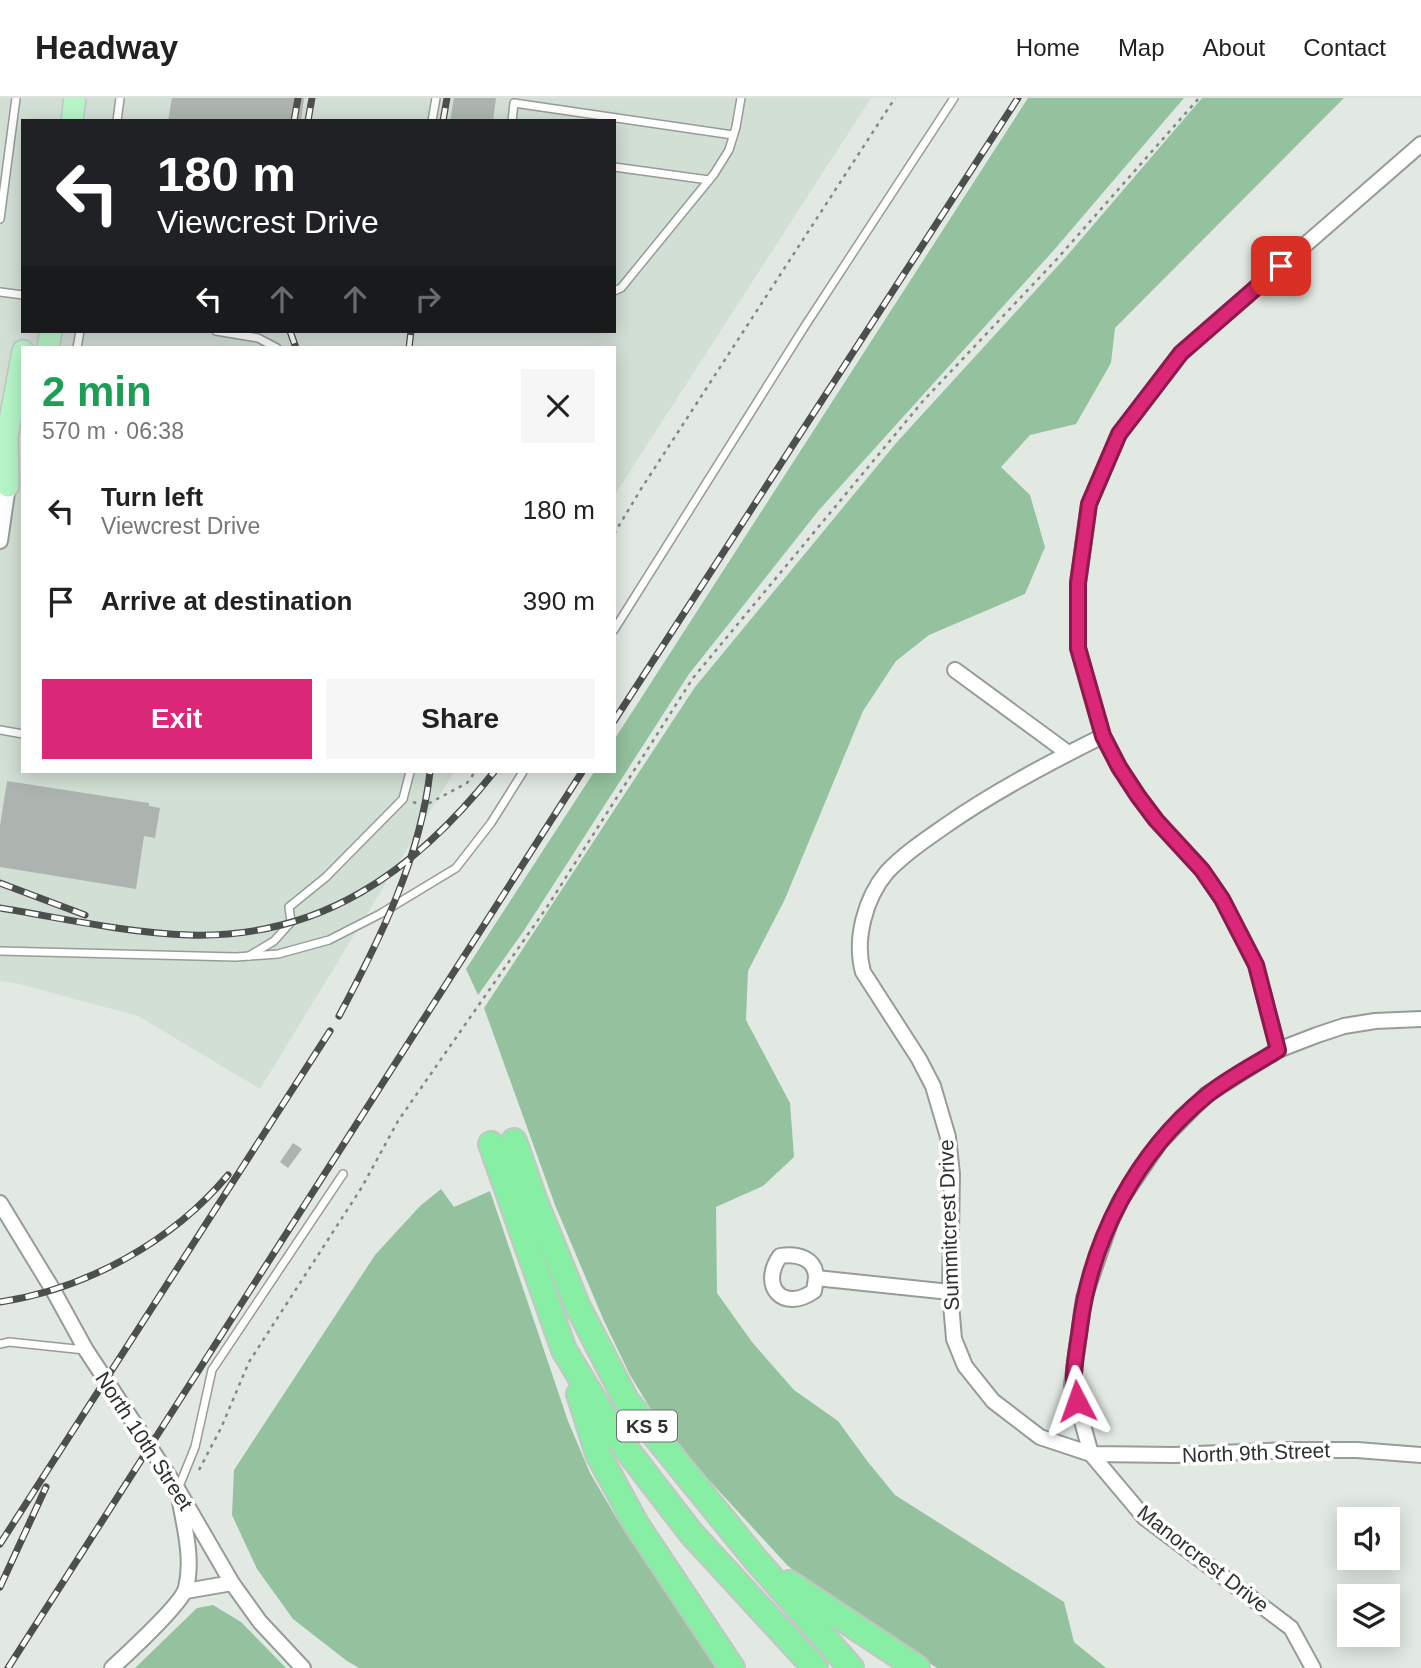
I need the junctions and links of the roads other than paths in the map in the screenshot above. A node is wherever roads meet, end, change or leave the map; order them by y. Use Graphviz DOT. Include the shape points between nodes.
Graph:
graph roads {
  1 [pos="16,98"];
  2 [pos="75,98"];
  3 [pos="120,98"];
  4 [pos="436,98"];
  5 [pos="741,98"];
  6 [pos="954,98"];
  7 [pos="13,119"];
  8 [pos="72,119"];
  9 [pos="117,119"];
  10 [pos="432,119"];
  11 [pos="512,119"];
  12 [pos="21,121"];
  13 [pos="733,135"];
  14 [pos="1421,144"];
  15 [pos="616,167"];
  16 [pos="709,180"];
  17 [pos="0,219"];
  18 [pos="616,290"];
  19 [pos="0,292"];
  20 [pos="21,295"];
  21 [pos="228,333"];
  22 [pos="273,346"];
  23 [pos="21,361"];
  24 [pos="21,466"];
  25 [pos="4,486"];
  26 [pos="0,541"];
  27 [pos="616,627"];
  28 [pos="955,670"];
  29 [pos="0,730"];
  30 [pos="21,734"];
  31 [pos="1103,736"];
  32 [pos="1068,753"];
  33 [pos="410,773"];
  34 [pos="522,773"];
  35 [pos="0,951"];
  36 [pos="247,957"];
  37 [pos="1421,1019"];
  38 [pos="1278,1050"];
  39 [pos="343,1174"];
  40 [pos="0,1203"];
  41 [pos="816,1279"];
  42 [pos="950,1292"];
  43 [pos="0,1344"];
  44 [pos="86,1350"];
  45 [pos="565,1350"];
  46 [pos="1091,1454"];
  47 [pos="1421,1455"];
  48 [pos="178,1490"];
  49 [pos="756,1560"];
  50 [pos="232,1583"];
  51 [pos="186,1591"];
  52 [pos="112,1668"];
  53 [pos="303,1668"];
  54 [pos="732,1668"];
  55 [pos="814,1668"];
  56 [pos="851,1668"];
  57 [pos="917,1668"];
  58 [pos="1313,1668"];
  1 -- 7 [label="lane"];
  2 -- 8 [label="main road"];
  3 -- 9 [label="lane"];
  4 -- 10 [label="lane"];
  5 -- 13 [label="lane"];
  6 -- 27 [label="lane"];
  7 -- 12 [label="lane"];
  7 -- 17 [label="lane"];
  11 -- 13 [label="lane" via="514,103"];
  13 -- 16 [label="lane" via="729,150"];
  14 -- 31 [label="street" via="1181,353 1119,434 1089,504 1078,583 1078,648"];
  15 -- 16 [label="lane"];
  16 -- 18 [label="lane"];
  19 -- 20 [label="lane"];
  21 -- 22 [label="lane"];
  23 -- 25 [label="main road" via="7,436"];
  24 -- 25 [label="main road"];
  25 -- 26 [label="street"];
  28 -- 32 [label="street"];
  29 -- 30 [label="lane"];
  31 -- 32 [label="street, Summitcrest Drive"];
  31 -- 38 [label="street" via="1138,796 1222,899 1256,965"];
  32 -- 42 [label="street, Summitcrest Drive" via="984,799 912,849 886,874 862,925 863,972 924,1068 948,1137 952,1174"];
  33 -- 36 [label="lane" via="403,799 326,877 289,907 291,922 274,941"];
  34 -- 36 [label="lane" via="471,850 447,875 329,940"];
  35 -- 36 [label="lane"];
  37 -- 38 [label="street, Manorcrest Drive" via="1344,1026"];
  38 -- 46 [label="street, Manorcrest Drive" via="1206,1095 1183,1117 1141,1167 1110,1223 1084,1298 1072,1385"];
  39 -- 48 [label="lane" via="212,1370 195,1447"];
  40 -- 44 [label="street, North 10th Street"];
  41 -- 42 [label="street"];
  42 -- 46 [label="street, Summitcrest Drive" via="954,1339 965,1366 993,1401 1040,1437"];
  43 -- 44 [label="lane"];
  44 -- 48 [label="street, North 10th Street"];
  45 -- 49 [label="highway, KS 5" via="502,1143 536,1204 578,1307 626,1400"];
  45 -- 54 [label="highway" via="598,1454 636,1524"];
  45 -- 55 [label="highway, KS 5" via="614,1433 691,1533"];
  46 -- 47 [label="street, North 9th Street" via="1357,1450"];
  46 -- 58 [label="street, Manorcrest Drive" via="1144,1517 1291,1628"];
  48 -- 50 [label="street, North 10th Street"];
  48 -- 51 [label="street" via="187,1537"];
  49 -- 56 [label="highway, KS 5"];
  49 -- 57 [label="highway"];
  50 -- 51 [label="street"];
  50 -- 53 [label="street, North 10th Street" via="260,1622"];
  51 -- 52 [label="street"];
}
